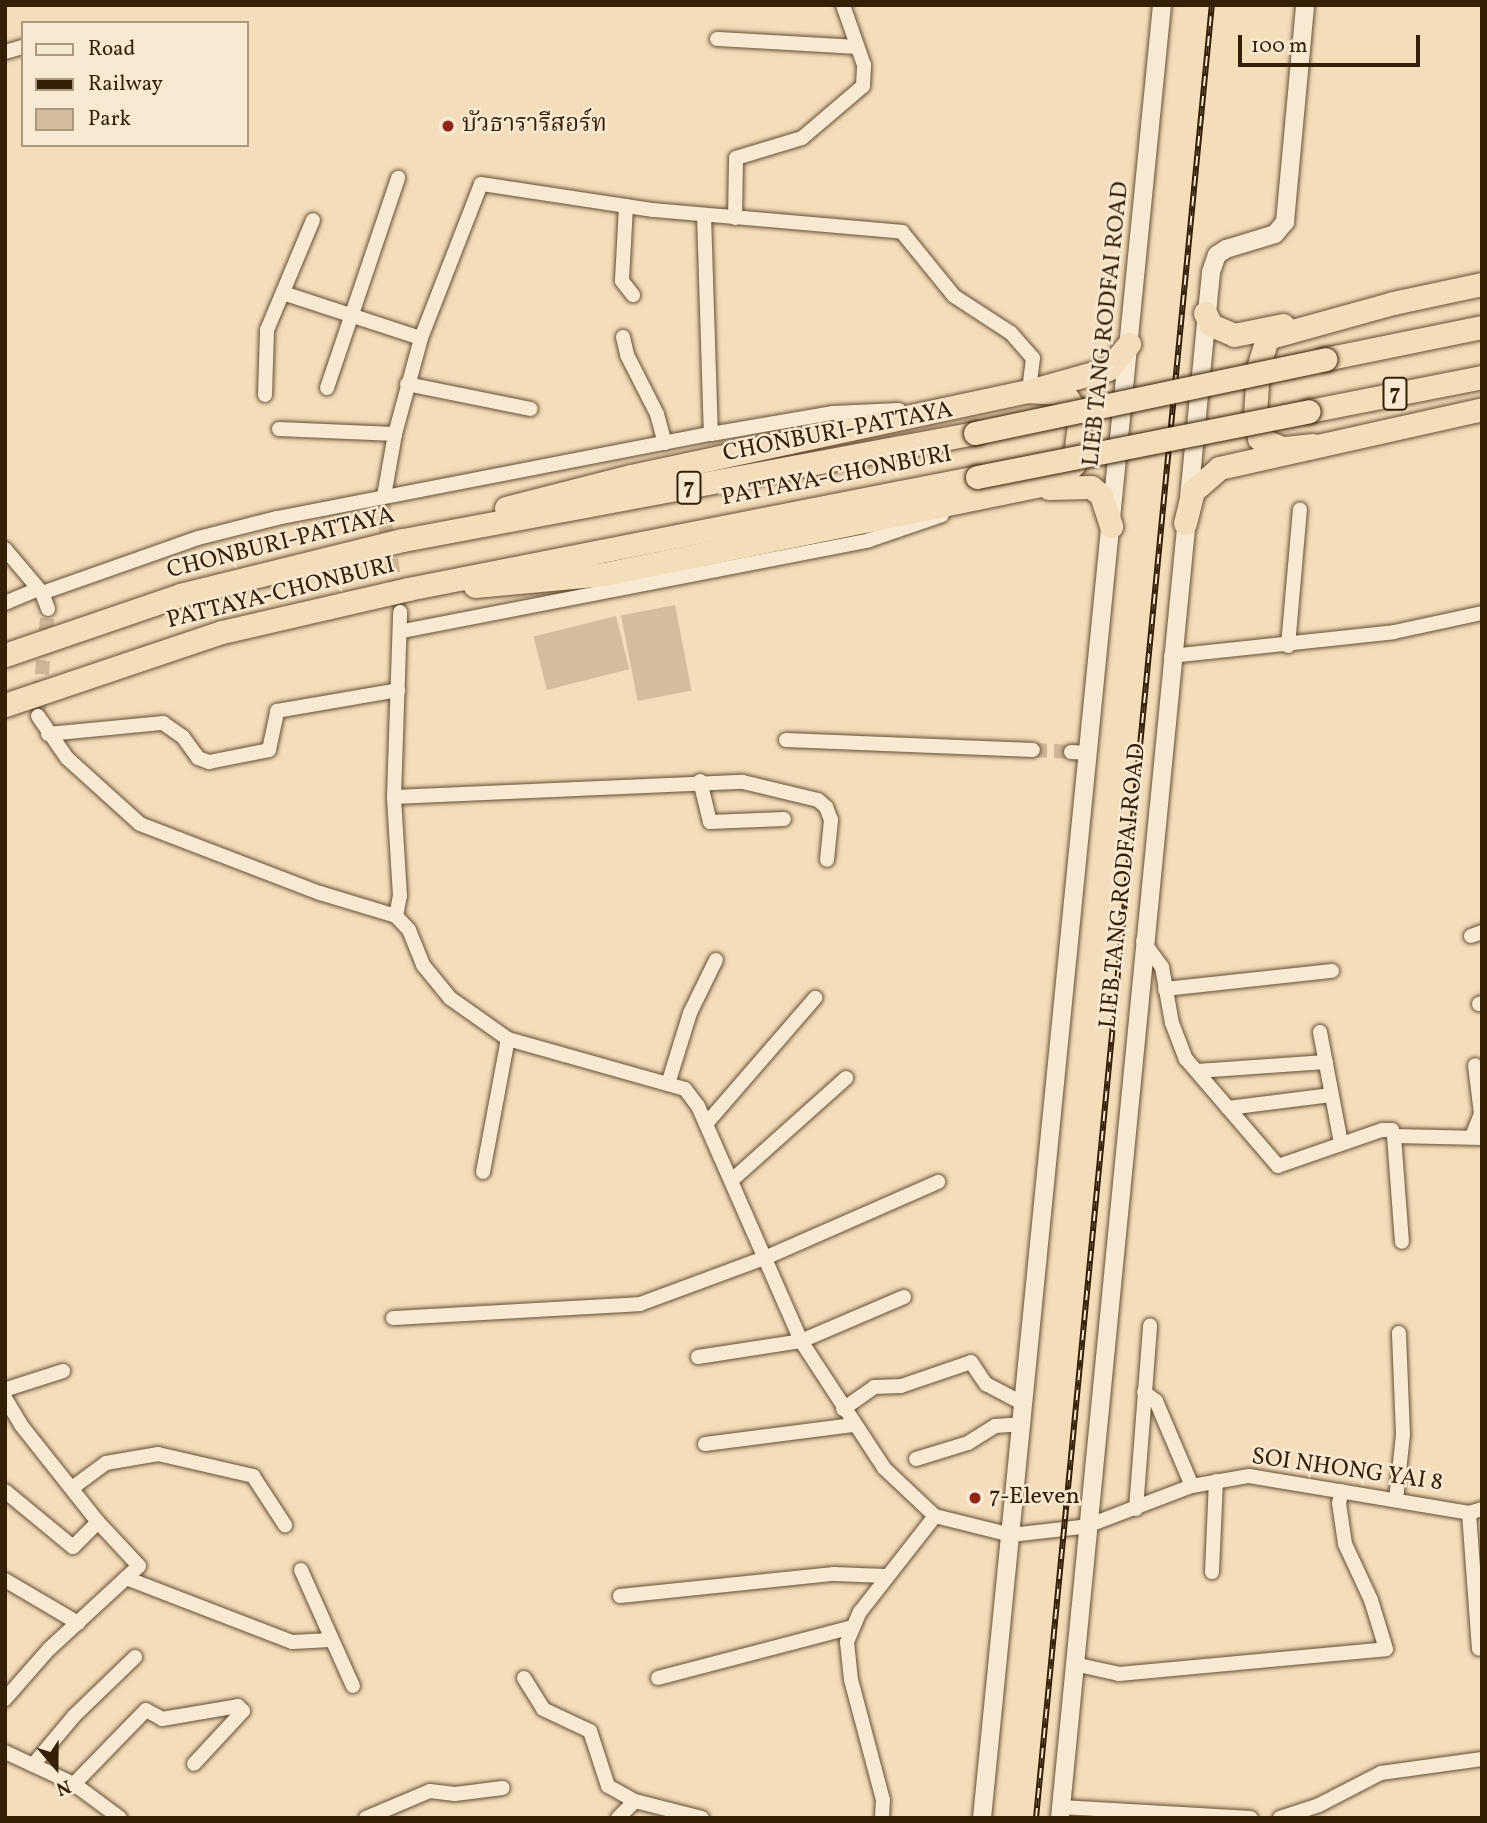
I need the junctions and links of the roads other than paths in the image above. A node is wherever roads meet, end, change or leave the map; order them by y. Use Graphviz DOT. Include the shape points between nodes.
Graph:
graph roads {
  1 [pos="843,5"];
  2 [pos="1162,5"];
  3 [pos="1305,5"];
  4 [pos="717,40"];
  5 [pos="855,47"];
  6 [pos="398,178"];
  7 [pos="626,206"];
  8 [pos="704,215"];
  9 [pos="735,218"];
  10 [pos="313,220"];
  11 [pos="1482,284"];
  12 [pos="283,293"];
  13 [pos="633,295"];
  14 [pos="1393,303"];
  15 [pos="1205,313"];
  16 [pos="350,318"];
  17 [pos="1482,327"];
  18 [pos="623,337"];
  19 [pos="421,338"];
  20 [pos="1129,344"];
  21 [pos="1482,377"];
  22 [pos="407,384"];
  23 [pos="327,388"];
  24 [pos="1029,391"];
  25 [pos="265,395"];
  26 [pos="957,407"];
  27 [pos="1482,409"];
  28 [pos="531,410"];
  29 [pos="279,429"];
  30 [pos="395,434"];
  31 [pos="711,434"];
  32 [pos="666,443"];
  33 [pos="1313,445"];
  34 [pos="1035,489"];
  35 [pos="384,496"];
  36 [pos="993,497"];
  37 [pos="1300,510"];
  38 [pos="1185,523"];
  39 [pos="1111,526"];
  40 [pos="403,540"];
  41 [pos="5,549"];
  42 [pos="408,589"];
  43 [pos="40,591"];
  44 [pos="5,603"];
  45 [pos="48,610"];
  46 [pos="400,612"];
  47 [pos="1482,613"];
  48 [pos="403,631"];
  49 [pos="1288,646"];
  50 [pos="5,655"];
  51 [pos="1171,656"];
  52 [pos="398,690"];
  53 [pos="5,705"];
  54 [pos="38,716"];
  55 [pos="48,734"];
  56 [pos="786,740"];
  57 [pos="1033,750"];
  58 [pos="700,781"];
  59 [pos="394,797"];
  60 [pos="784,819"];
  61 [pos="827,860"];
  62 [pos="396,916"];
  63 [pos="1143,941"];
  64 [pos="716,960"];
  65 [pos="1332,971"];
  66 [pos="1165,989"];
  67 [pos="815,998"];
  68 [pos="1320,1032"];
  69 [pos="508,1039"];
  70 [pos="1326,1062"];
  71 [pos="1475,1065"];
  72 [pos="1197,1071"];
  73 [pos="846,1078"];
  74 [pos="668,1084"];
  75 [pos="1331,1096"];
  76 [pos="1228,1108"];
  77 [pos="706,1124"];
  78 [pos="1394,1136"];
  79 [pos="1477,1137"];
  80 [pos="1341,1143"];
  81 [pos="483,1172"];
  82 [pos="732,1180"];
  83 [pos="938,1182"];
  84 [pos="1402,1242"];
  85 [pos="767,1257"];
  86 [pos="904,1297"];
  87 [pos="393,1318"];
  88 [pos="1150,1326"];
  89 [pos="1399,1333"];
  90 [pos="801,1341"];
  91 [pos="698,1357"];
  92 [pos="63,1371"];
  93 [pos="1144,1392"];
  94 [pos="5,1396"];
  95 [pos="1024,1404"];
  96 [pos="843,1409"];
  97 [pos="1021,1424"];
  98 [pos="853,1425"];
  99 [pos="705,1444"];
  100 [pos="916,1459"];
  101 [pos="1216,1481"];
  102 [pos="1192,1486"];
  103 [pos="72,1489"];
  104 [pos="5,1491"];
  105 [pos="1342,1491"];
  106 [pos="1395,1500"];
  107 [pos="1136,1509"];
  108 [pos="1475,1511"];
  109 [pos="935,1516"];
  110 [pos="98,1522"];
  111 [pos="285,1525"];
  112 [pos="1087,1526"];
  113 [pos="1011,1535"];
  114 [pos="301,1570"];
  115 [pos="1212,1572"];
  116 [pos="886,1576"];
  117 [pos="126,1578"];
  118 [pos="5,1580"];
  119 [pos="620,1596"];
  120 [pos="78,1623"];
  121 [pos="853,1628"];
  122 [pos="331,1640"];
  123 [pos="1479,1649"];
  124 [pos="135,1657"];
  125 [pos="1074,1664"];
  126 [pos="524,1678"];
  127 [pos="658,1678"];
  128 [pos="353,1686"];
  129 [pos="5,1699"];
  130 [pos="5,1752"];
  131 [pos="1482,1759"];
  132 [pos="194,1764"];
  133 [pos="33,1765"];
  134 [pos="74,1784"];
  135 [pos="503,1788"];
  136 [pos="635,1801"];
  137 [pos="1060,1812"];
  138 [pos="120,1818"];
  139 [pos="366,1818"];
  140 [pos="618,1818"];
  141 [pos="702,1818"];
  142 [pos="882,1818"];
  143 [pos="982,1818"];
  144 [pos="1251,1818"];
  145 [pos="1280,1818"];
  1 -- 5 [label="street"];
  2 -- 20 [label="street, LIEB TANG RODFAI ROAD"];
  3 -- 15 [label="street, LIEB TANG RODFAI ROAD" via="1285,222 1275,234 1217,255"];
  4 -- 5 [label="street"];
  5 -- 9 [label="street" via="863,65 863,86 802,138 733,161"];
  6 -- 16 [label="street"];
  7 -- 8 [label="street"];
  7 -- 13 [label="street" via="622,281"];
  7 -- 19 [label="street" via="481,184"];
  8 -- 9 [label="street"];
  8 -- 31 [label="street"];
  9 -- 24 [label="street" via="902,232 954,296 1011,334 1033,358"];
  10 -- 12 [label="street"];
  11 -- 14 [label="highway"];
  12 -- 16 [label="street"];
  12 -- 25 [label="street" via="267,330"];
  14 -- 15 [label="highway" via="1234,335 1211,325"];
  14 -- 33 [label="highway" via="1267,338 1258,368 1255,415 1259,438 1272,446"];
  15 -- 38 [label="street, LIEB TANG RODFAI ROAD"];
  16 -- 19 [label="street"];
  16 -- 23 [label="street"];
  17 -- 40 [label="highway, CHONBURI-PATTAYA / 7, bridge" via="975,433"];
  18 -- 32 [label="street"];
  19 -- 22 [label="street"];
  20 -- 24 [label="highway" via="1108,369"];
  20 -- 39 [label="street, LIEB TANG RODFAI ROAD"];
  21 -- 42 [label="highway, PATTAYA-CHONBURI / 7, bridge"];
  22 -- 28 [label="street"];
  22 -- 30 [label="street"];
  24 -- 26 [label="highway"];
  24 -- 34 [label="highway" via="1064,393 1079,426 1071,472"];
  26 -- 31 [label="street" via="834,413"];
  26 -- 40 [label="highway" via="571,490"];
  27 -- 33 [label="highway"];
  29 -- 30 [label="street"];
  30 -- 35 [label="street"];
  31 -- 32 [label="street"];
  32 -- 35 [label="street"];
  33 -- 38 [label="highway" via="1213,470 1193,491"];
  34 -- 36 [label="highway"];
  34 -- 39 [label="highway" via="1091,487 1101,495"];
  35 -- 43 [label="street" via="198,538"];
  36 -- 42 [label="highway" via="604,574 513,585"];
  36 -- 48 [label="street" via="869,540"];
  37 -- 49 [label="street"];
  38 -- 51 [label="street, LIEB TANG RODFAI ROAD"];
  39 -- 95 [label="street, LIEB TANG RODFAI ROAD" via="1080,752"];
  40 -- 50 [label="highway, CHONBURI-PATTAYA / 7" via="180,595"];
  41 -- 43 [label="street"];
  42 -- 53 [label="highway, PATTAYA-CHONBURI / 7" via="222,632"];
  43 -- 44 [label="street"];
  43 -- 45 [label="street"];
  46 -- 48 [label="street"];
  47 -- 49 [label="street" via="1400,631"];
  48 -- 52 [label="street"];
  49 -- 51 [label="street"];
  51 -- 63 [label="street, LIEB TANG RODFAI ROAD"];
  52 -- 55 [label="street" via="277,711 269,750 209,762 198,758 183,737 163,723"];
  52 -- 59 [label="street"];
  54 -- 55 [label="street"];
  55 -- 62 [label="street" via="67,758 140,824 320,893"];
  56 -- 57 [label="street"];
  58 -- 59 [label="street"];
  58 -- 60 [label="street" via="710,822"];
  58 -- 61 [label="street" via="743,782 818,800 831,820"];
  59 -- 62 [label="street" via="400,896"];
  62 -- 69 [label="street" via="409,930 423,965 450,998"];
  63 -- 66 [label="street" via="1162,967"];
  63 -- 112 [label="street, LIEB TANG RODFAI ROAD"];
  64 -- 74 [label="street" via="690,1013"];
  65 -- 66 [label="street"];
  66 -- 72 [label="street" via="1178,1044"];
  67 -- 77 [label="street"];
  68 -- 70 [label="street"];
  69 -- 74 [label="street"];
  69 -- 81 [label="street"];
  70 -- 72 [label="street"];
  70 -- 75 [label="street"];
  71 -- 79 [label="street" via="1481,1114"];
  72 -- 76 [label="street"];
  73 -- 82 [label="street"];
  74 -- 77 [label="street" via="685,1089"];
  75 -- 76 [label="street"];
  75 -- 80 [label="street"];
  76 -- 80 [label="street" via="1278,1166"];
  77 -- 82 [label="street"];
  78 -- 79 [label="street"];
  78 -- 80 [label="street" via="1392,1130 1382,1130"];
  78 -- 84 [label="street"];
  82 -- 85 [label="street"];
  83 -- 85 [label="street"];
  85 -- 87 [label="street" via="640,1304"];
  85 -- 90 [label="street"];
  86 -- 90 [label="street"];
  88 -- 93 [label="street"];
  89 -- 106 [label="street" via="1403,1434"];
  90 -- 91 [label="street"];
  90 -- 96 [label="street"];
  92 -- 94 [label="street" via="7,1389"];
  93 -- 102 [label="street" via="1156,1401"];
  93 -- 107 [label="street"];
  94 -- 103 [label="street"];
  95 -- 96 [label="street" via="986,1384 971,1362 901,1386 874,1387"];
  95 -- 97 [label="street, LIEB TANG RODFAI ROAD"];
  96 -- 98 [label="street"];
  97 -- 100 [label="street" via="995,1426 968,1443"];
  97 -- 113 [label="street, LIEB TANG RODFAI ROAD"];
  98 -- 99 [label="street"];
  98 -- 109 [label="street" via="892,1478"];
  101 -- 102 [label="street, SOI NHONG YAI 8"];
  101 -- 105 [label="street, SOI NHONG YAI 8" via="1248,1476"];
  101 -- 115 [label="street"];
  102 -- 107 [label="street, SOI NHONG YAI 8"];
  103 -- 110 [label="street"];
  103 -- 111 [label="street" via="106,1463 158,1454 253,1476"];
  104 -- 110 [label="street" via="73,1547"];
  105 -- 106 [label="street, SOI NHONG YAI 8"];
  105 -- 125 [label="street" via="1339,1503 1345,1544 1386,1649 1119,1674"];
  106 -- 108 [label="street, SOI NHONG YAI 8"];
  107 -- 112 [label="street, SOI NHONG YAI 8"];
  108 -- 123 [label="street"];
  109 -- 113 [label="street"];
  109 -- 116 [label="street"];
  110 -- 117 [label="street" via="139,1566"];
  112 -- 113 [label="street, SOI NHONG YAI 8"];
  112 -- 125 [label="street, LIEB TANG RODFAI ROAD"];
  113 -- 143 [label="street, LIEB TANG RODFAI ROAD"];
  114 -- 122 [label="street"];
  116 -- 119 [label="street" via="834,1574"];
  116 -- 121 [label="street"];
  117 -- 120 [label="street"];
  117 -- 122 [label="street" via="292,1642"];
  118 -- 120 [label="street"];
  120 -- 129 [label="street"];
  121 -- 127 [label="street"];
  121 -- 142 [label="street" via="846,1642 851,1680 883,1800"];
  122 -- 128 [label="street"];
  124 -- 133 [label="street" via="74,1716"];
  125 -- 137 [label="street, LIEB TANG RODFAI ROAD"];
  126 -- 136 [label="street" via="542,1709 590,1731 608,1786"];
  130 -- 133 [label="street"];
  131 -- 145 [label="street" via="1381,1773 1319,1805"];
  132 -- 134 [label="street" via="243,1711 238,1706 162,1719 146,1710"];
  133 -- 134 [label="street"];
  134 -- 138 [label="street"];
  135 -- 139 [label="street" via="455,1794 430,1791"];
  136 -- 140 [label="street"];
  136 -- 141 [label="street"];
  137 -- 144 [label="street"];
}
